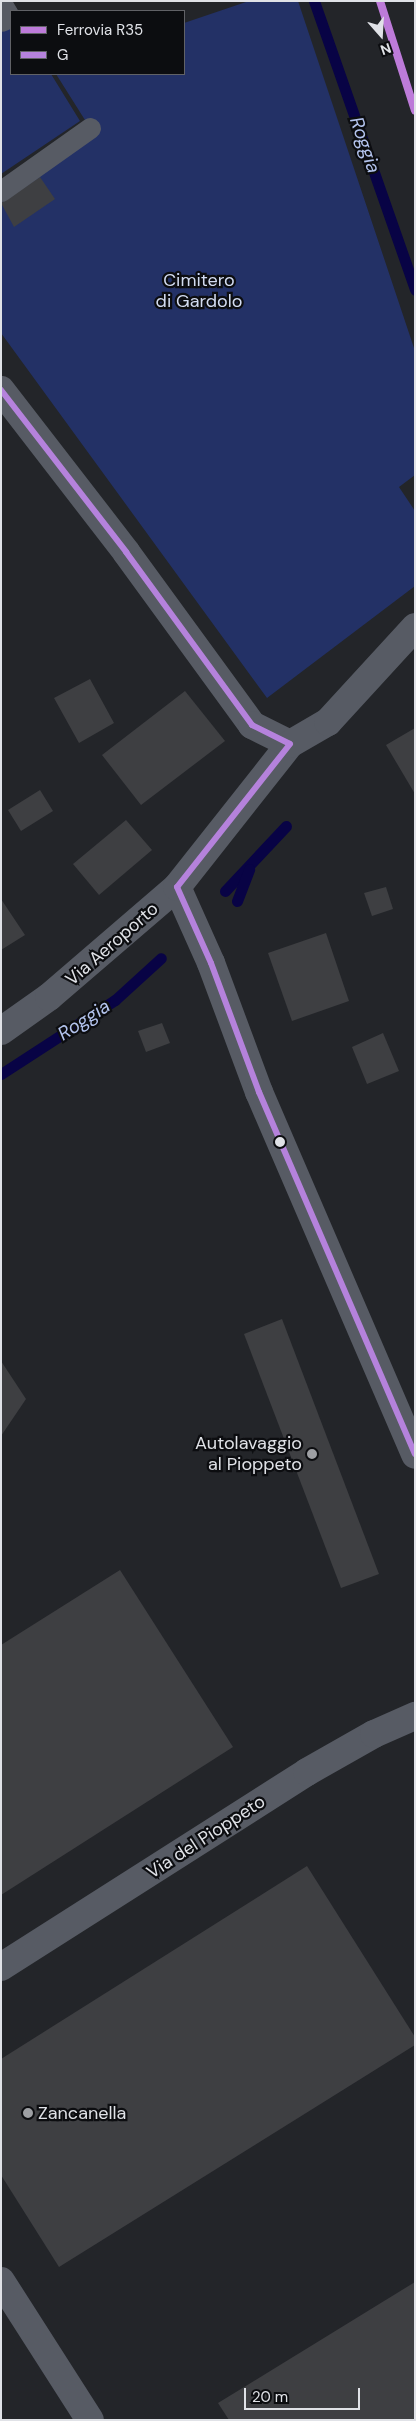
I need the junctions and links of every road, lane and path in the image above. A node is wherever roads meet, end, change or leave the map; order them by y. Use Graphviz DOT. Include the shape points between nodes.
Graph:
graph roads {
  1 [pos="1,9"];
  2 [pos="1,18"];
  3 [pos="90,128"];
  4 [pos="1,191"];
  5 [pos="1,390"];
  6 [pos="415,627"];
  7 [pos="290,744"];
  8 [pos="177,887"];
  9 [pos="1,1031"];
  10 [pos="415,1456"];
  11 [pos="415,1716"];
  12 [pos="1,1967"];
  13 [pos="1,2281"];
  14 [pos="90,2420"];
  1 -- 2 [label="street" via="5,16"];
  3 -- 4 [label="lane"];
  5 -- 7 [label="street" via="137,567 252,725"];
  6 -- 7 [label="street, Via Aeroporto" via="328,722"];
  7 -- 8 [label="street, Via Aeroporto"];
  8 -- 9 [label="street, Via Aeroporto" via="50,997"];
  8 -- 10 [label="street" via="259,1092"];
  11 -- 12 [label="street, Via del Pioppeto" via="374,1734 307,1772"];
  13 -- 14 [label="street"];
}
